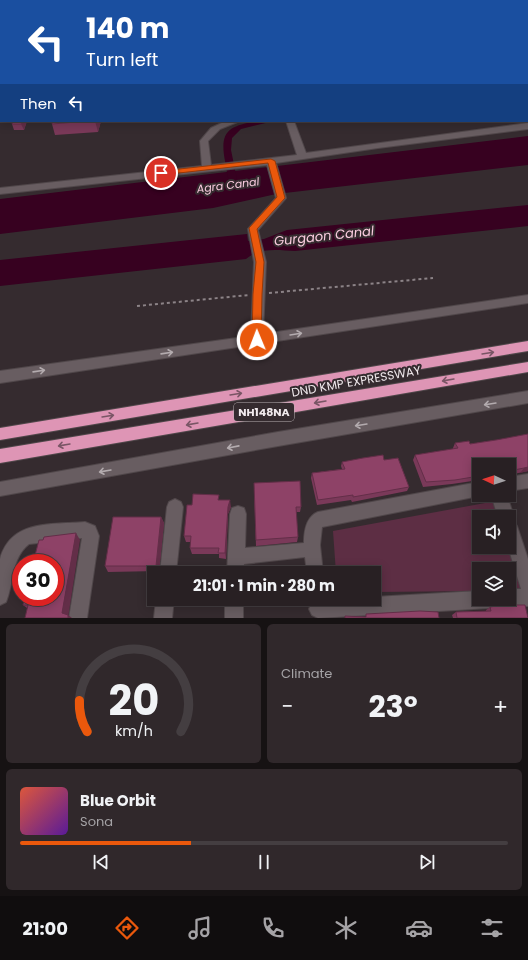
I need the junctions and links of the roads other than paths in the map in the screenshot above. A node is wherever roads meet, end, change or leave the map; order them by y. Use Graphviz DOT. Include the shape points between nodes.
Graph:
graph roads {
  1 [pos="233,122"];
  2 [pos="290,122"];
  3 [pos="528,126"];
  4 [pos="302,156"];
  5 [pos="271,161"];
  6 [pos="207,168"];
  7 [pos="0,191"];
  8 [pos="528,299"];
  9 [pos="257,340"];
  10 [pos="528,346"];
  11 [pos="528,367"];
  12 [pos="0,377"];
  13 [pos="528,397"];
  14 [pos="0,434"];
  15 [pos="0,456"];
  16 [pos="528,481"];
  17 [pos="516,483"];
  18 [pos="0,489"];
  19 [pos="472,490"];
  20 [pos="175,507"];
  21 [pos="238,514"];
  22 [pos="516,548"];
  23 [pos="301,550"];
  24 [pos="236,565"];
  25 [pos="169,566"];
  26 [pos="314,566"];
  27 [pos="528,585"];
  28 [pos="0,596"];
  29 [pos="528,597"];
  30 [pos="516,598"];
  31 [pos="472,600"];
  32 [pos="164,606"];
  33 [pos="234,606"];
  34 [pos="318,609"];
  35 [pos="78,618"];
  36 [pos="163,618"];
  37 [pos="234,618"];
  1 -- 6 [label="street" via="212,130 204,141"];
  2 -- 4 [label="street"];
  3 -- 4 [label="street"];
  4 -- 5 [label="street"];
  5 -- 6 [label="street"];
  5 -- 9 [label="street" via="281,198 253,228 260,262"];
  6 -- 7 [label="street"];
  9 -- 8 [label="street, one-way"];
  12 -- 9 [label="street, one-way"];
  14 -- 10 [label="highway, DND KMP EXPRESSWAY / NH148NA, one-way"];
  11 -- 15 [label="highway, DND KMP EXPRESSWAY / NH148NA, one-way"];
  13 -- 18 [label="street, one-way"];
  16 -- 17 [label="street"];
  19 -- 26 [label="street" via="318,520 312,533"];
  20 -- 25 [label="street"];
  21 -- 24 [label="street"];
  22 -- 27 [label="street"];
  23 -- 24 [label="street"];
  28 -- 35 [label="street" via="10,557 19,540 26,536 86,530 91,536"];
  29 -- 30 [label="street"];
  31 -- 34 [label="street"];
  32 -- 36 [label="street"];
  33 -- 37 [label="street"];
}
